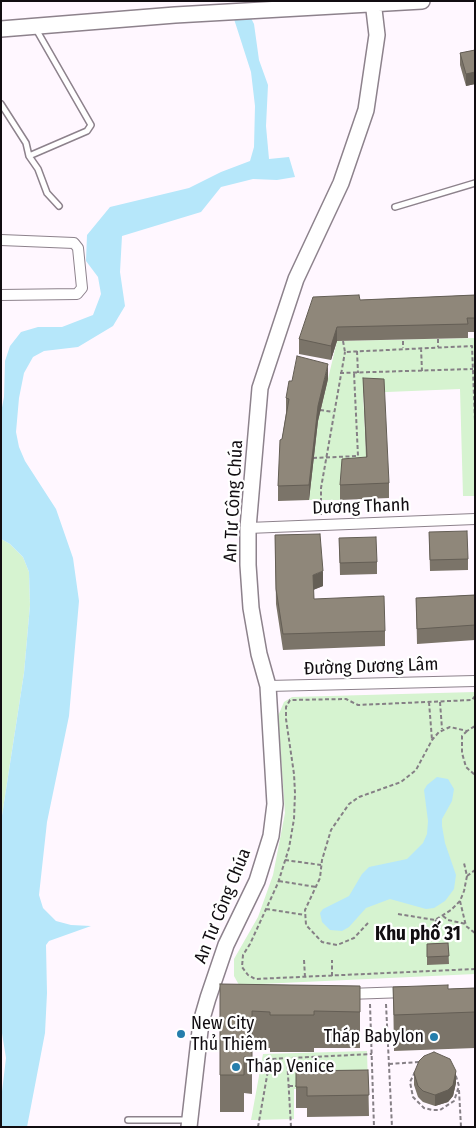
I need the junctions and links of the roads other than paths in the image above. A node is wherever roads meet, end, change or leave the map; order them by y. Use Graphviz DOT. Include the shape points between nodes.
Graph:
graph roads {
  1 [pos="422,1"];
  2 [pos="373,3"];
  3 [pos="34,26"];
  4 [pos="1,29"];
  5 [pos="1,104"];
  6 [pos="29,156"];
  7 [pos="475,183"];
  8 [pos="59,206"];
  9 [pos="395,207"];
  10 [pos="1,240"];
  11 [pos="1,295"];
  12 [pos="475,519"];
  13 [pos="248,528"];
  14 [pos="475,680"];
  15 [pos="268,686"];
  16 [pos="415,992"];
  17 [pos="341,994"];
  18 [pos="128,1120"];
  19 [pos="189,1123"];
  1 -- 2 [label="street"];
  2 -- 3 [label="street"];
  2 -- 13 [label="street, An Tư Công Chúa" via="377,35 366,110 341,183 296,279 260,388"];
  3 -- 4 [label="street"];
  3 -- 6 [label="lane" via="91,125 87,131"];
  5 -- 6 [label="lane" via="26,143"];
  6 -- 8 [label="lane" via="47,193"];
  7 -- 9 [label="lane"];
  10 -- 11 [label="street" via="74,243 78,248 82,288 77,294"];
  12 -- 13 [label="street, Dương Thanh"];
  13 -- 15 [label="street, An Tư Công Chúa" via="251,608"];
  14 -- 15 [label="street, Đường Dương Lâm"];
  15 -- 19 [label="street, An Tư Công Chúa" via="275,804 271,836 257,881 226,945 212,998 201,1022"];
  16 -- 17 [label="street"];
  18 -- 19 [label="lane"];
}
